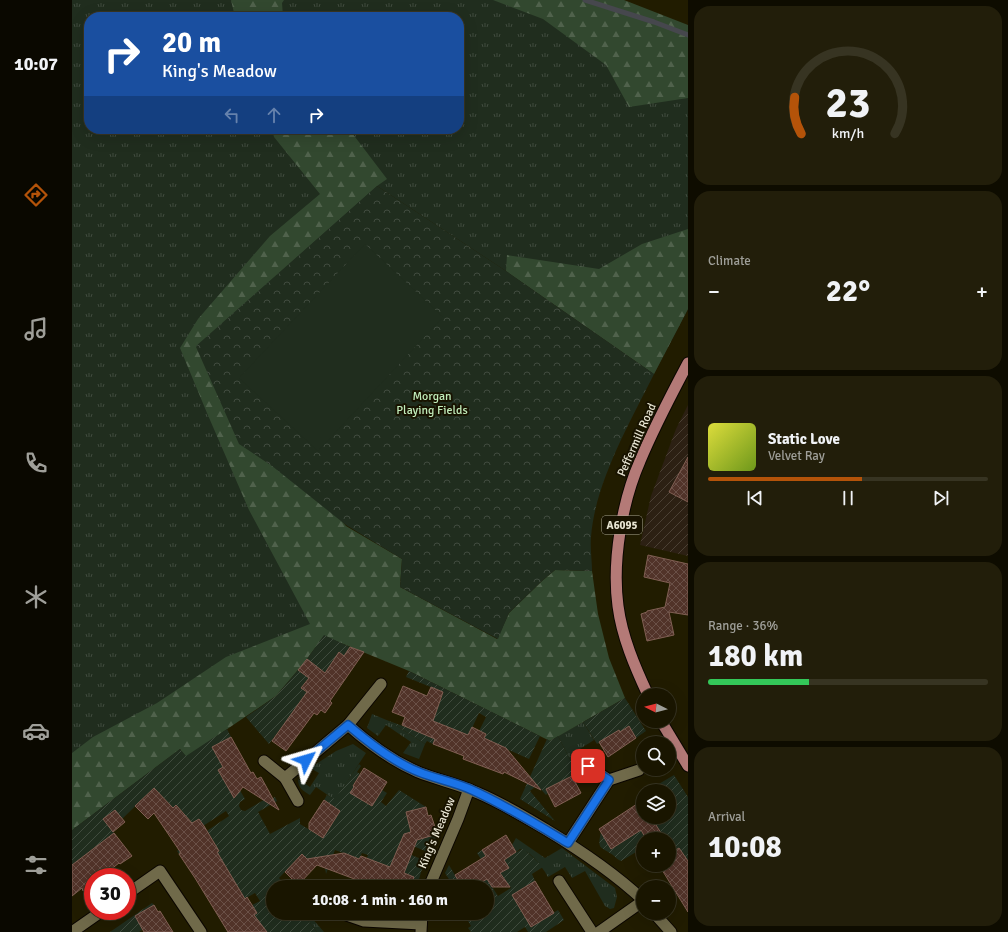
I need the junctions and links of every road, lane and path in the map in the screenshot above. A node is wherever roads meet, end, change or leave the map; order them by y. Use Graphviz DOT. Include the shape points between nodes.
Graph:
graph roads {
  1 [pos="688,363"];
  2 [pos="381,684"];
  3 [pos="645,688"];
  4 [pos="348,725"];
  5 [pos="665,728"];
  6 [pos="264,761"];
  7 [pos="588,766"];
  8 [pos="688,766"];
  9 [pos="636,771"];
  10 [pos="285,778"];
  11 [pos="609,780"];
  12 [pos="470,789"];
  13 [pos="298,801"];
  14 [pos="568,843"];
  15 [pos="432,880"];
  16 [pos="559,881"];
  17 [pos="136,888"];
  18 [pos="636,894"];
  19 [pos="636,905"];
  20 [pos="89,920"];
  21 [pos="361,920"];
  22 [pos="660,920"];
  23 [pos="422,923"];
  24 [pos="72,932"];
  25 [pos="201,932"];
  26 [pos="592,932"];
  27 [pos="599,932"];
  28 [pos="671,932"];
  1 -- 3 [label="main road, Peffermill Road / A6095" via="640,461 625,510 616,560 618,607 623,631"];
  2 -- 4 [label="street"];
  4 -- 10 [label="street"];
  4 -- 12 [label="street, King's Meadow" via="379,749 415,770"];
  5 -- 8 [label="main road"];
  6 -- 10 [label="street"];
  7 -- 11 [label="street"];
  9 -- 11 [label="street"];
  10 -- 13 [label="street"];
  11 -- 14 [label="street"];
  12 -- 14 [label="street, King's Meadow" via="501,803"];
  12 -- 15 [label="street, King's Meadow"];
  14 -- 18 [label="street, King's Meadow" via="600,864"];
  16 -- 26 [label="street"];
  17 -- 25 [label="street" via="160,871"];
  19 -- 27 [label="street, King's Meadow"];
  20 -- 24 [label="street"];
  21 -- 23 [label="street"];
  22 -- 28 [label="street"];
}
